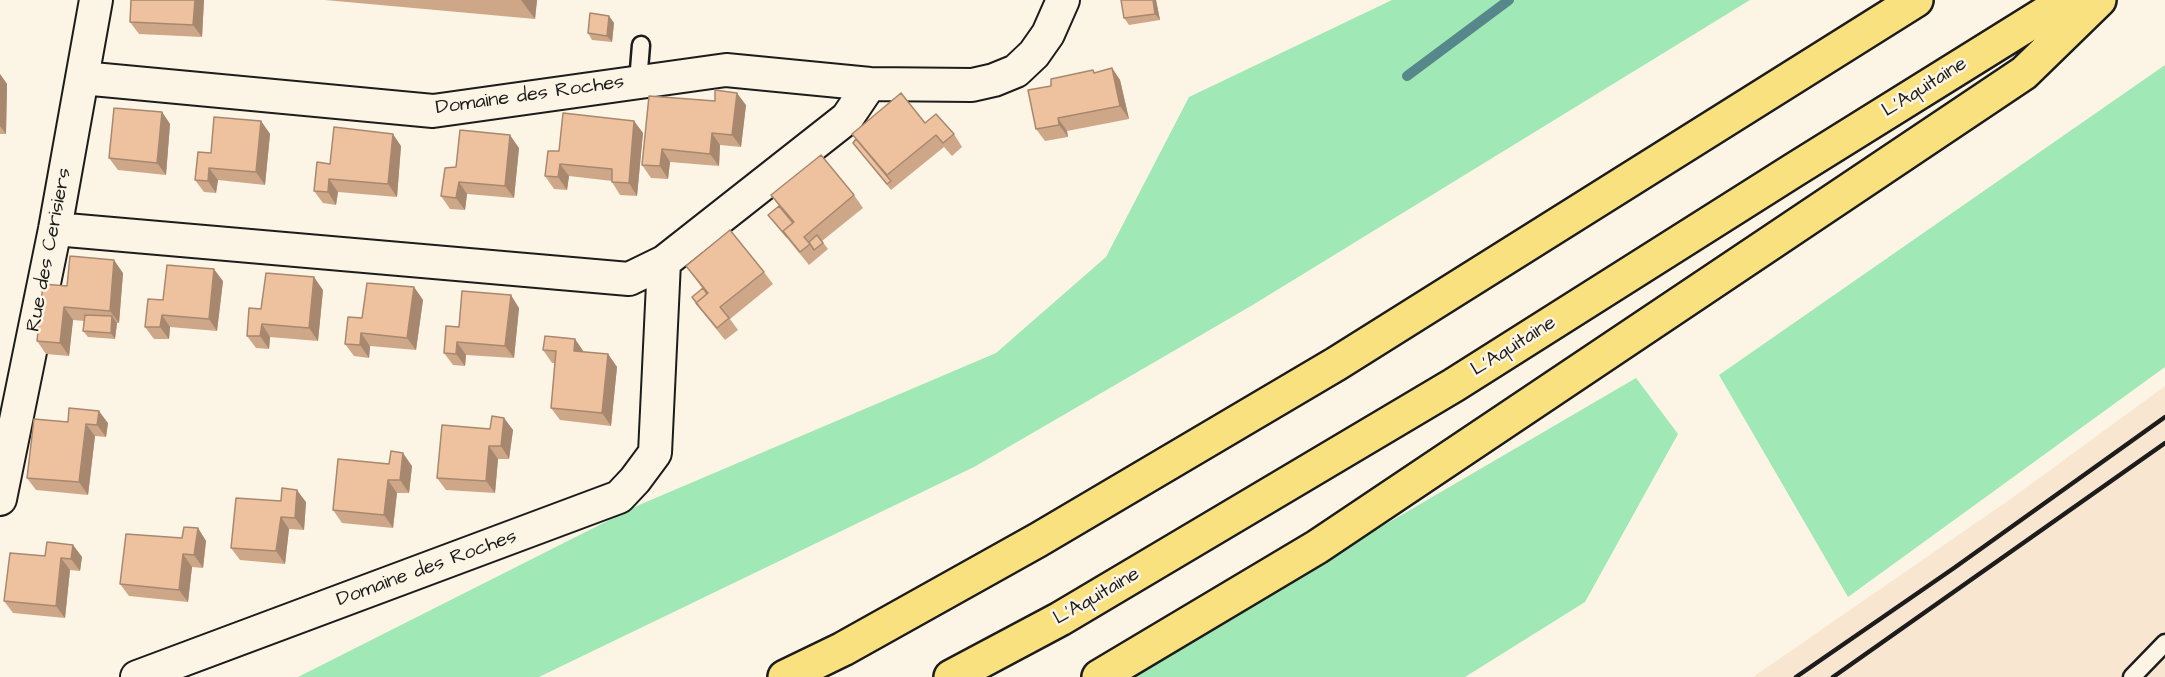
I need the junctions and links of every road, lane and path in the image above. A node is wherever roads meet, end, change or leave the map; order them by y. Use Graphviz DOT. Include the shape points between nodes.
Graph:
graph roads {
  1 [pos="96,0"];
  2 [pos="1063,0"];
  3 [pos="1916,0"];
  4 [pos="2067,0"];
  5 [pos="2099,0"];
  6 [pos="641,45"];
  7 [pos="82,78"];
  8 [pos="883,78"];
  9 [pos="638,82"];
  10 [pos="55,229"];
  11 [pos="664,262"];
  12 [pos="0,499"];
  13 [pos="2165,643"];
  14 [pos="137,677"];
  15 [pos="785,677"];
  16 [pos="951,677"];
  17 [pos="1099,677"];
  18 [pos="2132,677"];
  1 -- 7 [label="street, Rue des Cerisiers"];
  2 -- 8 [label="street, Domaine des Roches" via="1048,34 1016,71 972,85"];
  3 -- 15 [label="highway" via="1336,364 1038,540"];
  4 -- 16 [label="highway, L'Aquitaine" via="1444,391 1060,619"];
  5 -- 17 [label="highway" via="2024,73 1317,547"];
  6 -- 9 [label="lane"];
  7 -- 9 [label="street, Domaine des Roches" via="433,111"];
  7 -- 10 [label="street, Rue des Cerisiers"];
  8 -- 9 [label="street, Domaine des Roches" via="726,61"];
  8 -- 11 [label="street" via="847,118"];
  10 -- 11 [label="street" via="629,279"];
  10 -- 12 [label="street, Rue des Cerisiers"];
  11 -- 14 [label="street, Domaine des Roches" via="655,453 619,497"];
  13 -- 18 [label="lane"];
}
